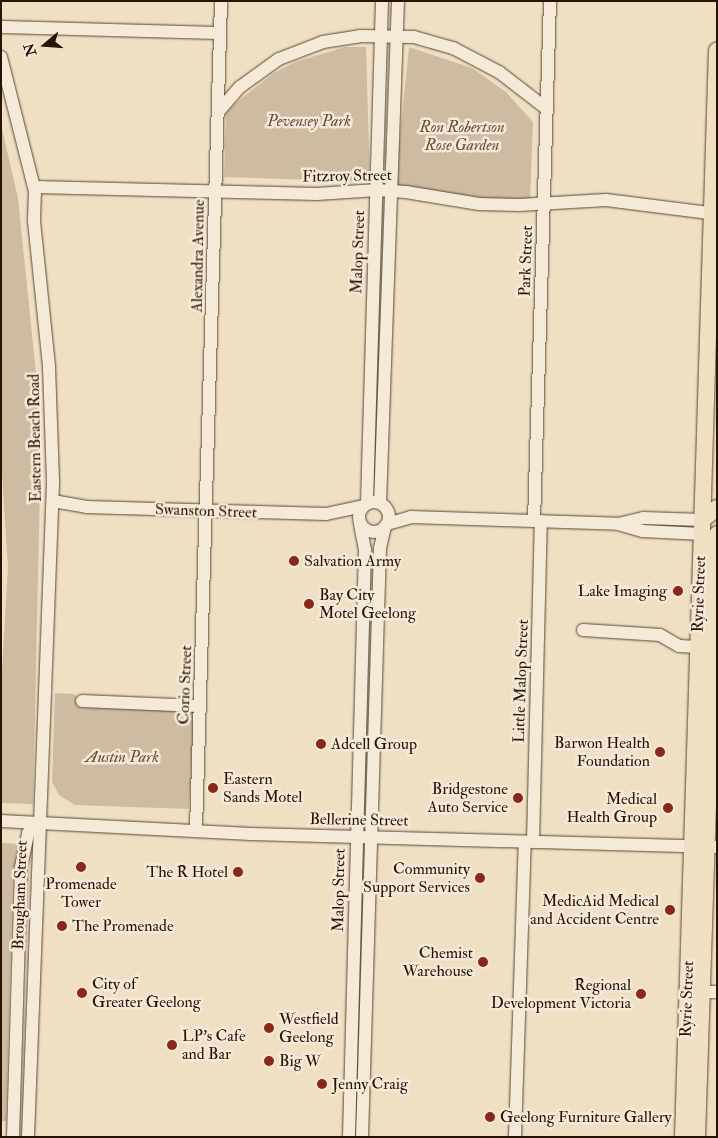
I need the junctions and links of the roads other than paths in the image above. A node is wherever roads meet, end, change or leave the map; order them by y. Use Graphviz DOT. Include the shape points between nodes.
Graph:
graph roads {
  1 [pos="222,1"];
  2 [pos="382,1"];
  3 [pos="398,1"];
  4 [pos="550,1"];
  5 [pos="1,27"];
  6 [pos="220,32"];
  7 [pos="381,36"];
  8 [pos="396,36"];
  9 [pos="717,51"];
  10 [pos="1,57"];
  11 [pos="547,109"];
  12 [pos="218,112"];
  13 [pos="35,187"];
  14 [pos="377,190"];
  15 [pos="391,191"];
  16 [pos="216,192"];
  17 [pos="544,204"];
  18 [pos="715,214"];
  19 [pos="381,503"];
  20 [pos="365,504"];
  21 [pos="53,506"];
  22 [pos="717,508"];
  23 [pos="205,512"];
  24 [pos="326,514"];
  25 [pos="411,517"];
  26 [pos="538,521"];
  27 [pos="360,523"];
  28 [pos="386,526"];
  29 [pos="711,528"];
  30 [pos="363,610"];
  31 [pos="378,610"];
  32 [pos="583,630"];
  33 [pos="698,647"];
  34 [pos="360,699"];
  35 [pos="376,700"];
  36 [pos="82,701"];
  37 [pos="200,708"];
  38 [pos="1,821"];
  39 [pos="39,823"];
  40 [pos="196,829"];
  41 [pos="356,836"];
  42 [pos="372,836"];
  43 [pos="529,842"];
  44 [pos="705,847"];
  45 [pos="19,950"];
  46 [pos="34,950"];
  47 [pos="709,992"];
  48 [pos="350,1068"];
  49 [pos="365,1069"];
  50 [pos="13,1137"];
  51 [pos="28,1137"];
  52 [pos="349,1137"];
  53 [pos="362,1137"];
  54 [pos="515,1137"];
  55 [pos="683,1137"];
  56 [pos="697,1137"];
  1 -- 6 [label="street, Alexandra Avenue"];
  2 -- 7 [label="street, Malop Street"];
  3 -- 8 [label="street, Malop Street"];
  4 -- 11 [label="street, Park Street"];
  5 -- 6 [label="street"];
  6 -- 12 [label="street, Alexandra Avenue"];
  7 -- 8 [label="street"];
  7 -- 12 [label="street" via="341,38 292,53 244,84"];
  7 -- 14 [label="street, Malop Street"];
  8 -- 11 [label="street" via="430,41 469,55 499,72"];
  8 -- 15 [label="street, Malop Street"];
  9 -- 18 [label="main road, Ryrie Street"];
  10 -- 13 [label="street, Eastern Beach Road"];
  11 -- 17 [label="street, Park Street"];
  12 -- 16 [label="street, Alexandra Avenue"];
  13 -- 16 [label="street, Fitzroy Street"];
  13 -- 21 [label="street, Eastern Beach Road" via="34,221 49,367"];
  14 -- 15 [label="street, Fitzroy Street"];
  14 -- 16 [label="street, Fitzroy Street" via="328,194"];
  14 -- 20 [label="street, Malop Street"];
  15 -- 17 [label="street, Fitzroy Street" via="463,203"];
  15 -- 19 [label="street, Malop Street"];
  16 -- 23 [label="street, Alexandra Avenue"];
  17 -- 18 [label="street, Fitzroy Street" via="621,201"];
  17 -- 26 [label="street, Park Street"];
  18 -- 29 [label="main road, Ryrie Street"];
  19 -- 20 [label="street"];
  19 -- 25 [label="street"];
  19 -- 28 [label="street" via="389,513"];
  20 -- 24 [label="street, Swanston Street"];
  20 -- 27 [label="street"];
  21 -- 23 [label="street, Swanston Street"];
  21 -- 39 [label="street, Eastern Beach Road"];
  22 -- 29 [label="main road"];
  23 -- 24 [label="street, Swanston Street"];
  23 -- 37 [label="street, Corio Street"];
  24 -- 27 [label="street, Swanston Street"];
  25 -- 26 [label="street"];
  25 -- 28 [label="street"];
  26 -- 29 [label="street" via="618,524 643,518"];
  26 -- 43 [label="street, Little Malop Street"];
  27 -- 28 [label="street" via="372,532"];
  27 -- 30 [label="street, Malop Street" via="365,550"];
  28 -- 31 [label="street, Malop Street" via="380,548"];
  29 -- 33 [label="main road, Ryrie Street"];
  29 -- 44 [label="main road, Ryrie Street"];
  30 -- 31 [label="street"];
  30 -- 34 [label="street, Malop Street"];
  31 -- 35 [label="street, Malop Street"];
  32 -- 33 [label="street" via="660,636 679,646"];
  33 -- 44 [label="main road, Ryrie Street"];
  34 -- 35 [label="street"];
  34 -- 41 [label="street, Malop Street"];
  35 -- 42 [label="street, Malop Street"];
  36 -- 37 [label="street"];
  37 -- 40 [label="street, Corio Street"];
  38 -- 39 [label="street, Bellerine Street"];
  39 -- 40 [label="street, Bellerine Street"];
  39 -- 45 [label="street, Brougham Street" via="28,833 21,865"];
  39 -- 46 [label="street, Brougham Street"];
  40 -- 41 [label="street, Bellerine Street" via="251,834"];
  41 -- 42 [label="street, Bellerine Street"];
  41 -- 48 [label="street, Malop Street"];
  42 -- 43 [label="street, Bellerine Street"];
  42 -- 49 [label="street, Malop Street"];
  43 -- 44 [label="street, Bellerine Street"];
  43 -- 54 [label="street, Little Malop Street"];
  44 -- 47 [label="main road, Ryrie Street"];
  44 -- 55 [label="main road, Ryrie Street"];
  45 -- 46 [label="street"];
  45 -- 50 [label="street, Brougham Street"];
  46 -- 51 [label="street, Brougham Street"];
  47 -- 56 [label="main road, Ryrie Street"];
  48 -- 49 [label="street"];
  48 -- 52 [label="street, Malop Street"];
  49 -- 53 [label="street, Malop Street"];
}
